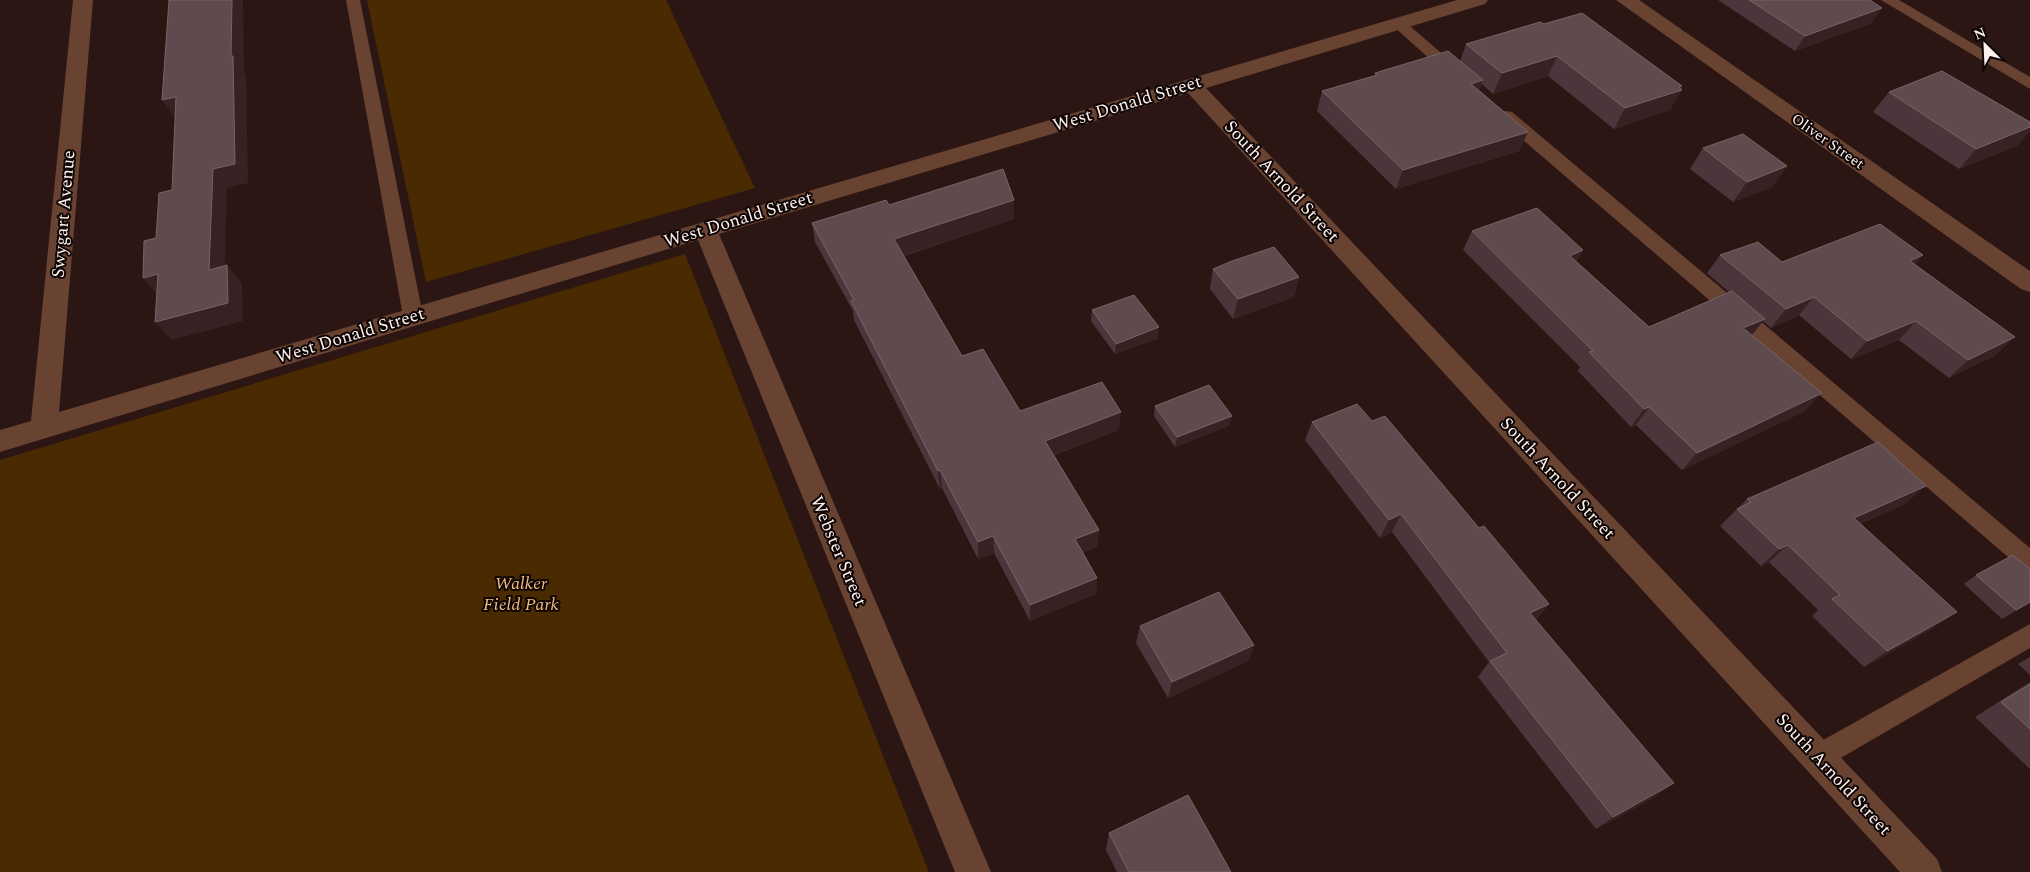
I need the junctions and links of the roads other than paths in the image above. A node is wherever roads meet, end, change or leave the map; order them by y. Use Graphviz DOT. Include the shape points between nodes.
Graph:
graph roads {
  1 [pos="83,0"];
  2 [pos="353,0"];
  3 [pos="1478,0"];
  4 [pos="1626,0"];
  5 [pos="1888,0"];
  6 [pos="1398,24"];
  7 [pos="1191,84"];
  8 [pos="2030,84"];
  9 [pos="1472,87"];
  10 [pos="1495,106"];
  11 [pos="705,229"];
  12 [pos="2030,283"];
  13 [pos="413,316"];
  14 [pos="44,428"];
  15 [pos="0,441"];
  16 [pos="2030,562"];
  17 [pos="2030,635"];
  18 [pos="1818,757"];
  19 [pos="973,872"];
  20 [pos="1924,872"];
  1 -- 14 [label="street, Swygart Avenue"];
  2 -- 13 [label="lane"];
  3 -- 6 [label="street, West Donald Street"];
  4 -- 12 [label="street, Oliver Street"];
  5 -- 8 [label="lane"];
  6 -- 7 [label="street, West Donald Street"];
  6 -- 9 [label="lane"];
  7 -- 11 [label="street, West Donald Street"];
  7 -- 18 [label="street, South Arnold Street"];
  10 -- 16 [label="lane"];
  11 -- 13 [label="street, West Donald Street"];
  11 -- 19 [label="street, Webster Street"];
  13 -- 14 [label="street, West Donald Street"];
  14 -- 15 [label="street, West Donald Street"];
  17 -- 18 [label="lane"];
  18 -- 20 [label="street, South Arnold Street"];
}
